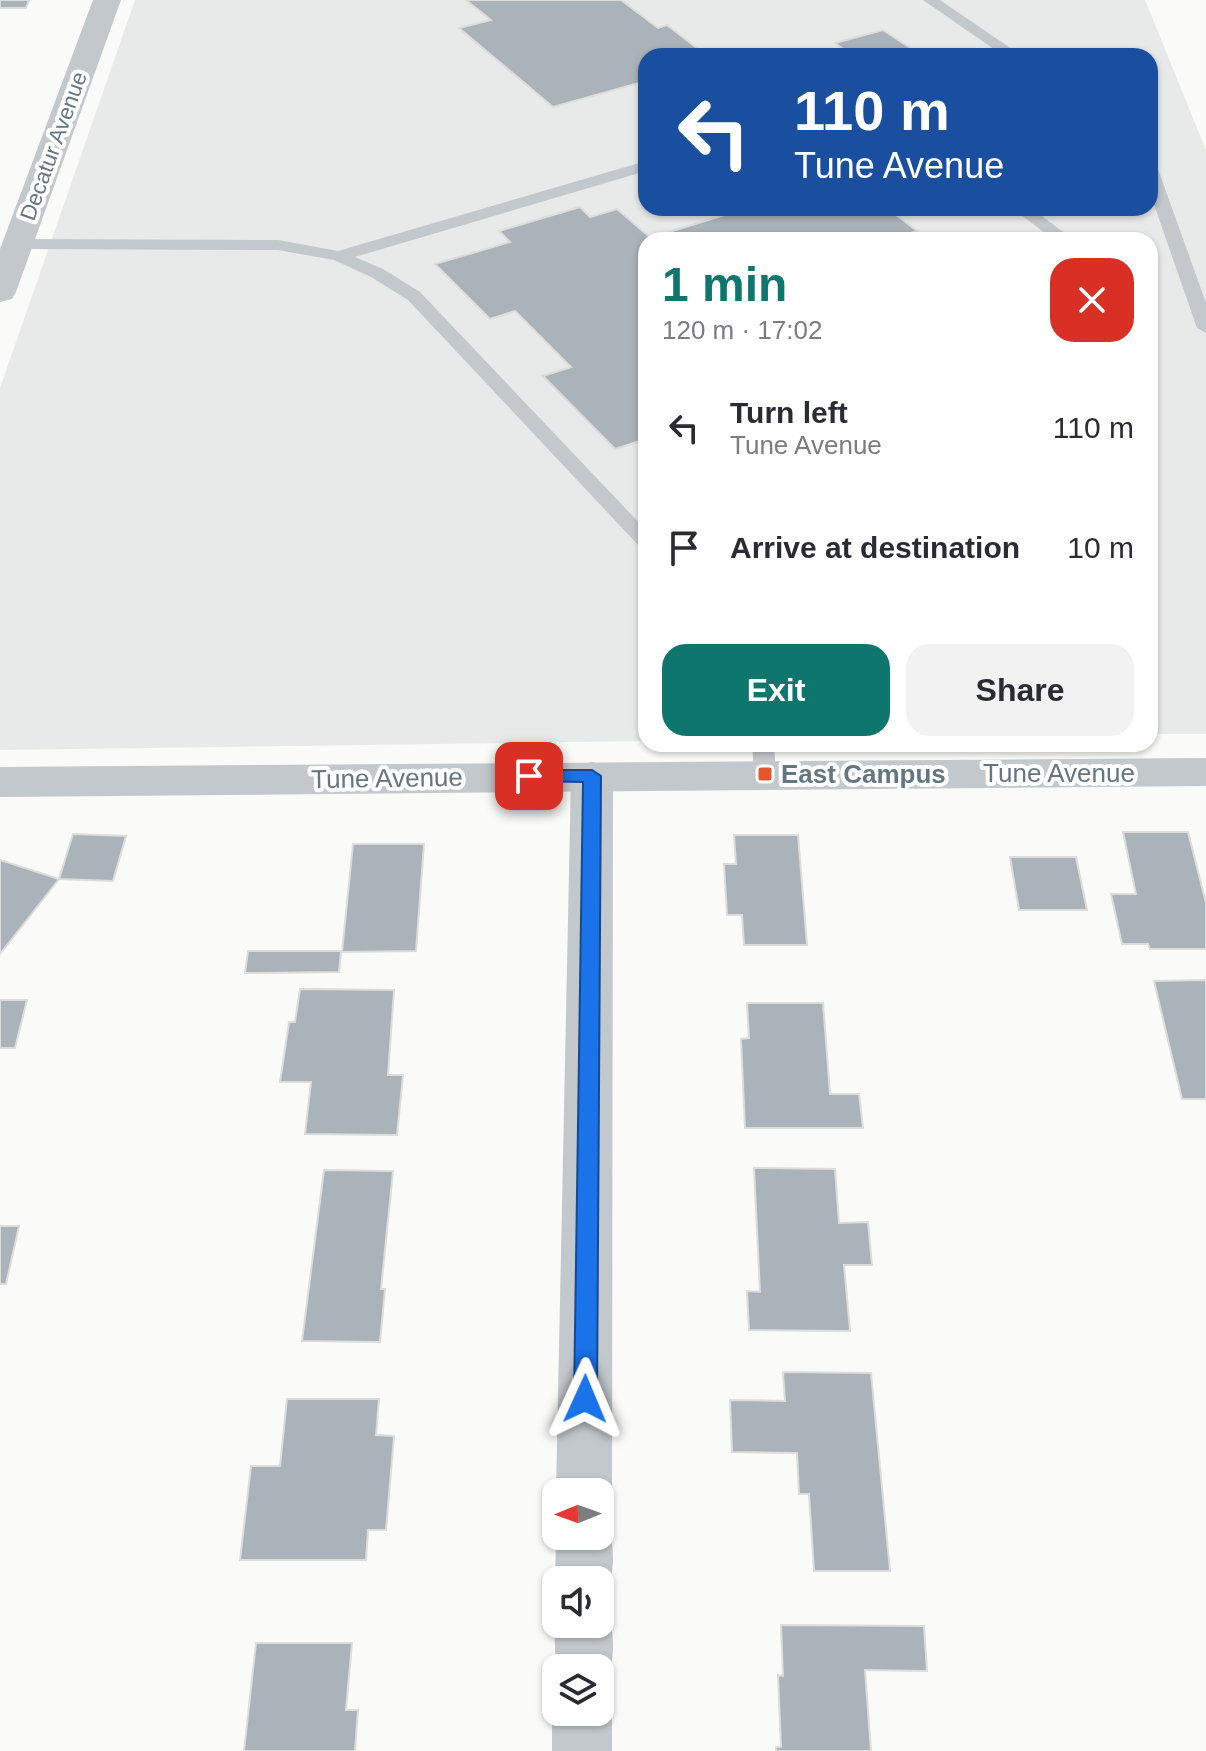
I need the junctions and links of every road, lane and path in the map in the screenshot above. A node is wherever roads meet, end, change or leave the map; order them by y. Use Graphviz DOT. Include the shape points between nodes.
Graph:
graph roads {
  1 [pos="107,0"];
  2 [pos="930,0"];
  3 [pos="1002,48"];
  4 [pos="638,168"];
  5 [pos="1158,192"];
  6 [pos="1031,216"];
  7 [pos="1054,232"];
  8 [pos="17,244"];
  9 [pos="339,256"];
  10 [pos="0,292"];
  11 [pos="1206,328"];
  12 [pos="638,534"];
  13 [pos="764,759"];
  14 [pos="1206,772"];
  15 [pos="592,776"];
  16 [pos="0,782"];
  17 [pos="584,1478"];
  18 [pos="582,1726"];
  19 [pos="582,1751"];
  1 -- 8 [label="street, Decatur Avenue"];
  2 -- 3 [label="lane"];
  4 -- 9 [label="lane"];
  5 -- 11 [label="lane"];
  6 -- 7 [label="lane"];
  8 -- 9 [label="lane" via="278,245"];
  8 -- 10 [label="street, Decatur Avenue"];
  9 -- 12 [label="lane" via="414,296"];
  13 -- 14 [label="street, Tune Avenue"];
  13 -- 15 [label="street, Tune Avenue"];
  15 -- 16 [label="street, Tune Avenue"];
  15 -- 17 [label="street"];
  18 -- 19 [label="street"];
}
